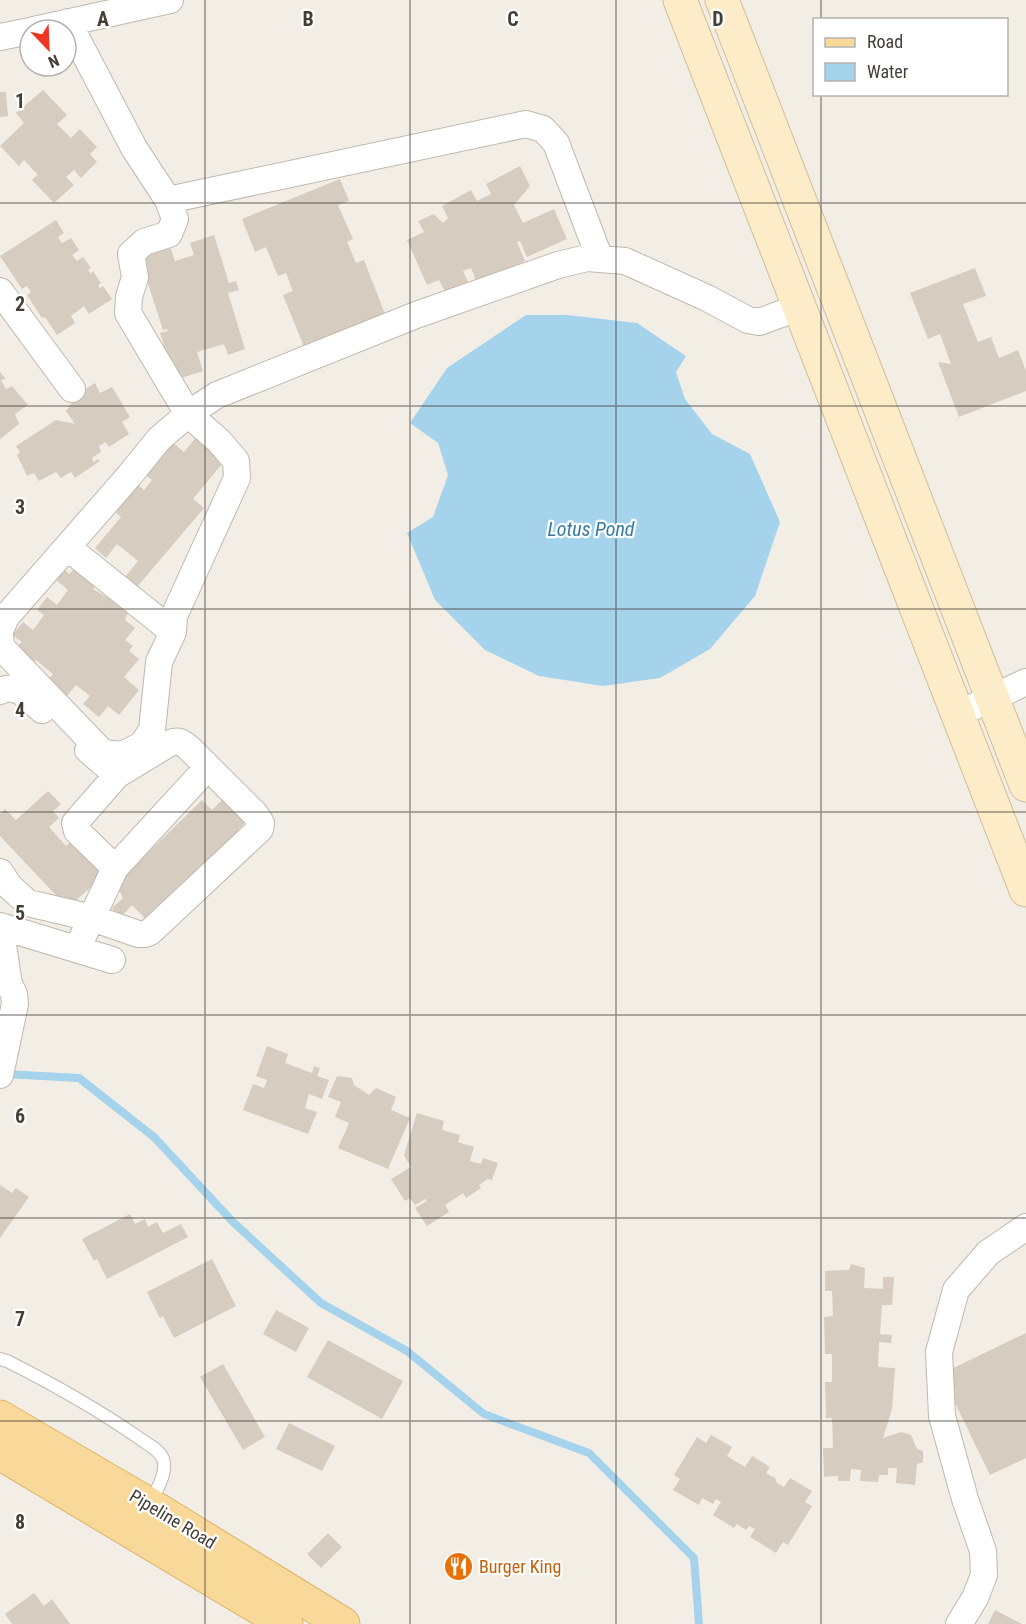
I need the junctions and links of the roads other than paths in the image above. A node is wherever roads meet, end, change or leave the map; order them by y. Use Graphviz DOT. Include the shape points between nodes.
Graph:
graph roads {
  1 [pos="170,0"];
  2 [pos="680,0"];
  3 [pos="722,0"];
  4 [pos="78,20"];
  5 [pos="18,33"];
  6 [pos="0,37"];
  7 [pos="78,41"];
  8 [pos="168,200"];
  9 [pos="600,259"];
  10 [pos="0,291"];
  11 [pos="800,308"];
  12 [pos="870,381"];
  13 [pos="72,389"];
  14 [pos="833,395"];
  15 [pos="188,414"];
  16 [pos="67,547"];
  17 [pos="0,631"];
  18 [pos="173,632"];
  19 [pos="0,637"];
  20 [pos="1026,682"];
  21 [pos="0,691"];
  22 [pos="992,697"];
  23 [pos="958,714"];
  24 [pos="208,767"];
  25 [pos="117,775"];
  26 [pos="1026,785"];
  27 [pos="115,868"];
  28 [pos="0,872"];
  29 [pos="1026,890"];
  30 [pos="92,918"];
  31 [pos="0,926"];
  32 [pos="77,950"];
  33 [pos="112,960"];
  34 [pos="2,1070"];
  35 [pos="1026,1227"];
  36 [pos="0,1359"];
  37 [pos="0,1417"];
  38 [pos="0,1453"];
  39 [pos="156,1508"];
  40 [pos="144,1539"];
  41 [pos="286,1624"];
  42 [pos="344,1624"];
  43 [pos="959,1624"];
  1 -- 4 [label="street"];
  2 -- 11 [label="street"];
  3 -- 12 [label="street"];
  5 -- 6 [label="street"];
  7 -- 8 [label="street" via="134,148"];
  8 -- 9 [label="street" via="331,170 526,124 543,129 556,143"];
  8 -- 15 [label="street" via="175,219 169,234 144,242 130,254 135,277 128,312"];
  9 -- 11 [label="street" via="625,261 748,320 759,322"];
  9 -- 15 [label="street" via="558,265 416,315 218,395"];
  10 -- 13 [label="street"];
  11 -- 14 [label="street"];
  12 -- 14 [label="street"];
  12 -- 22 [label="street"];
  14 -- 23 [label="street"];
  15 -- 16 [label="street" via="159,439"];
  15 -- 18 [label="street" via="236,461 237,478 174,616"];
  16 -- 17 [label="street" via="6,617"];
  16 -- 18 [label="street"];
  18 -- 19 [label="street" via="159,662 152,730 142,746 122,755 103,753 2,648"];
  20 -- 22 [label="street"];
  21 -- 25 [label="street" via="17,688"];
  22 -- 23 [label="street"];
  22 -- 26 [label="street"];
  23 -- 29 [label="street"];
  24 -- 25 [label="street" via="182,742 175,741"];
  24 -- 27 [label="street"];
  24 -- 30 [label="street" via="255,814 260,829 150,932 138,934"];
  25 -- 27 [label="street" via="75,823 77,831"];
  27 -- 30 [label="street"];
  28 -- 30 [label="street" via="28,903"];
  30 -- 32 [label="street"];
  31 -- 32 [label="street"];
  31 -- 34 [label="street" via="15,1004"];
  32 -- 33 [label="street"];
  35 -- 43 [label="street" via="988,1253 956,1290 939,1352 942,1416 983,1551 984,1575"];
  36 -- 39 [label="lane" via="55,1385 159,1452 165,1470"];
  37 -- 39 [label="main road, Pipeline Road"];
  38 -- 40 [label="main road, Pipeline Road"];
  39 -- 40 [label="main road"];
  39 -- 42 [label="main road, Pipeline Road"];
  40 -- 41 [label="main road, Pipeline Road"];
}
